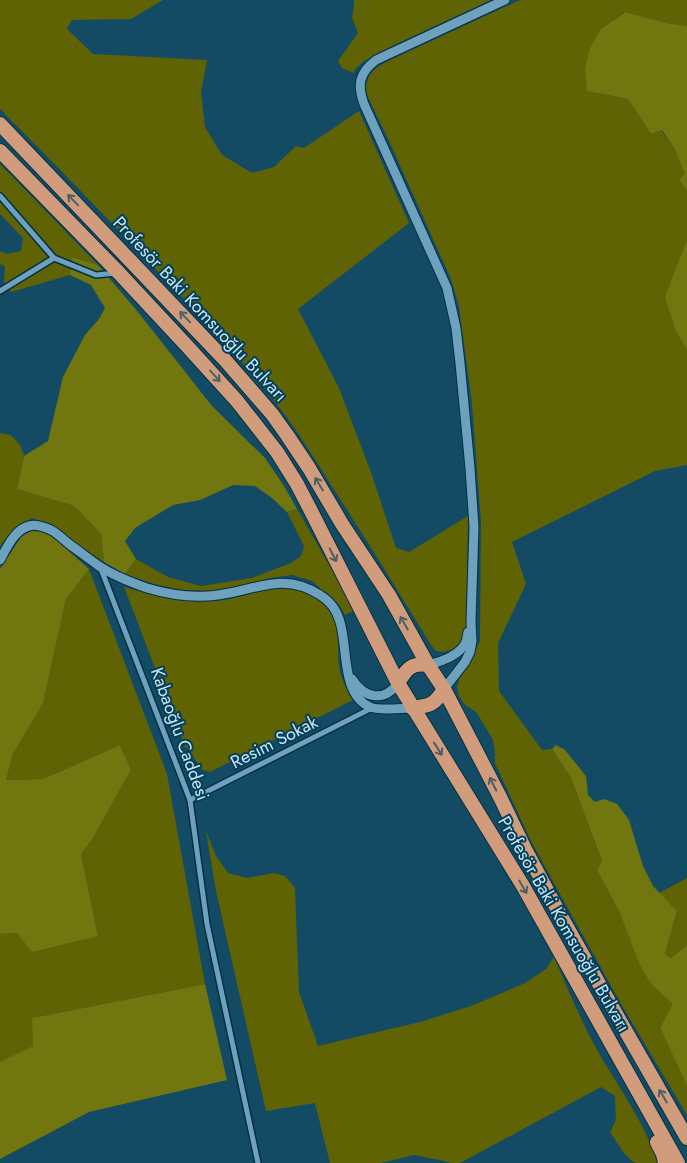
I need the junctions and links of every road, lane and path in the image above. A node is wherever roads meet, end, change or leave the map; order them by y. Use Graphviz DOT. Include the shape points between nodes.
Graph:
graph roads {
  1 [pos="505,0"];
  2 [pos="0,124"];
  3 [pos="0,151"];
  4 [pos="0,196"];
  5 [pos="54,258"];
  6 [pos="119,273"];
  7 [pos="0,291"];
  8 [pos="0,560"];
  9 [pos="100,566"];
  10 [pos="471,622"];
  11 [pos="428,665"];
  12 [pos="348,673"];
  13 [pos="398,683"];
  14 [pos="444,689"];
  15 [pos="372,708"];
  16 [pos="412,708"];
  17 [pos="190,800"];
  18 [pos="611,1044"];
  19 [pos="687,1138"];
  20 [pos="258,1163"];
  21 [pos="665,1163"];
  22 [pos="678,1163"];
  1 -- 10 [label="street" via="376,60 367,66 360,84 364,104 446,288 453,314 474,517"];
  11 -- 2 [label="highway, Profesör Baki Komsuoğlu Bulvarı, one-way" via="389,595 272,414 202,334"];
  3 -- 6 [label="highway, Profesör Baki Komsuoğlu Bulvarı"];
  4 -- 5 [label="street"];
  5 -- 6 [label="street" via="96,274"];
  5 -- 7 [label="street"];
  6 -- 13 [label="highway, Profesör Baki Komsuoğlu Bulvarı, one-way" via="237,401 277,452 297,484"];
  8 -- 9 [label="street" via="20,531 28,526 38,526 51,530"];
  9 -- 12 [label="street" via="119,578 174,595 217,596 273,583 310,589 337,612"];
  9 -- 17 [label="street, Kabaoğlu Caddesi"];
  10 -- 11 [label="street" via="465,645 448,658"];
  10 -- 14 [label="street" via="470,652"];
  11 -- 13 [label="highway" via="414,665"];
  11 -- 14 [label="highway"];
  12 -- 13 [label="street" via="364,693 374,696 386,695"];
  12 -- 15 [label="street" via="355,694"];
  13 -- 16 [label="highway"];
  14 -- 16 [label="highway" via="435,702"];
  19 -- 14 [label="highway, Profesör Baki Komsuoğlu Bulvarı, one-way" via="555,905"];
  15 -- 16 [label="street"];
  15 -- 17 [label="street, Resim Sokak"];
  16 -- 18 [label="highway, Profesör Baki Komsuoğlu Bulvarı, one-way" via="523,886"];
  17 -- 20 [label="street, Kabaoğlu Caddesi" via="207,924"];
  18 -- 21 [label="highway"];
  18 -- 22 [label="highway, Profesör Baki Komsuoğlu Bulvarı"];
}
